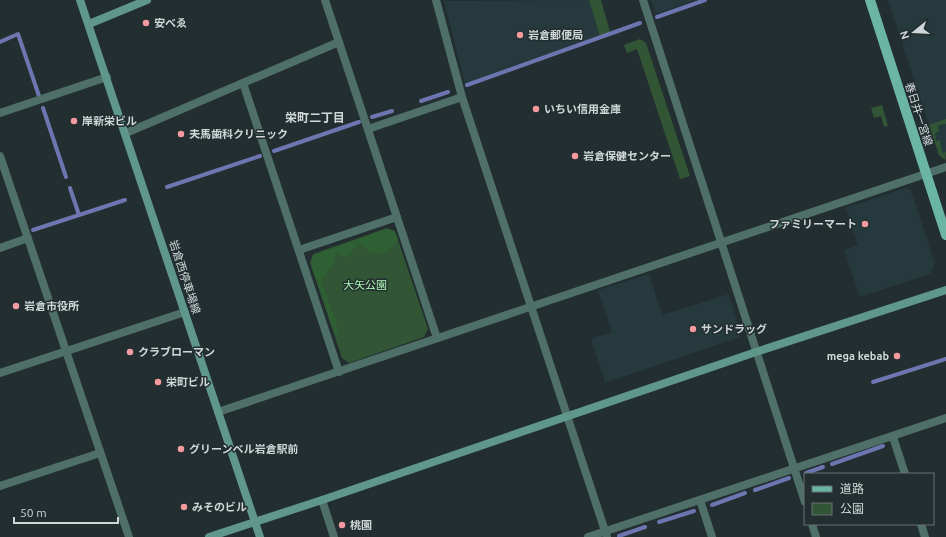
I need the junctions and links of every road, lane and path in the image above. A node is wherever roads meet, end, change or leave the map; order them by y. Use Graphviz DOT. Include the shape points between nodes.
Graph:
graph roads {
  1 [pos="80,0"];
  2 [pos="148,0"];
  3 [pos="325,0"];
  4 [pos="436,0"];
  5 [pos="643,0"];
  6 [pos="866,0"];
  7 [pos="870,0"];
  8 [pos="873,11"];
  9 [pos="89,24"];
  10 [pos="339,42"];
  11 [pos="107,77"];
  12 [pos="243,83"];
  13 [pos="462,97"];
  14 [pos="0,113"];
  15 [pos="368,129"];
  16 [pos="126,133"];
  17 [pos="0,156"];
  18 [pos="946,167"];
  19 [pos="926,174"];
  20 [pos="397,217"];
  21 [pos="946,235"];
  22 [pos="28,238"];
  23 [pos="720,243"];
  24 [pos="0,248"];
  25 [pos="298,250"];
  26 [pos="946,290"];
  27 [pos="531,306"];
  28 [pos="185,312"];
  29 [pos="437,338"];
  30 [pos="66,351"];
  31 [pos="756,352"];
  32 [pos="0,372"];
  33 [pos="339,372"];
  34 [pos="218,412"];
  35 [pos="567,416"];
  36 [pos="946,418"];
  37 [pos="893,437"];
  38 [pos="100,453"];
  39 [pos="794,468"];
  40 [pos="905,473"];
  41 [pos="0,486"];
  42 [pos="804,499"];
  43 [pos="322,500"];
  44 [pos="700,500"];
  45 [pos="255,522"];
  46 [pos="812,525"];
  47 [pos="921,525"];
  48 [pos="606,534"];
  49 [pos="129,537"];
  50 [pos="209,537"];
  51 [pos="260,537"];
  52 [pos="334,537"];
  53 [pos="588,537"];
  54 [pos="712,537"];
  55 [pos="816,537"];
  56 [pos="925,537"];
  1 -- 9 [label="street, 岩倉西停車場線"];
  2 -- 9 [label="street"];
  3 -- 10 [label="street"];
  4 -- 13 [label="street"];
  5 -- 23 [label="street"];
  6 -- 8 [label="street"];
  7 -- 8 [label="main road, 春日井一宮線"];
  8 -- 19 [label="main road, 春日井一宮線"];
  9 -- 11 [label="street, 岩倉西停車場線"];
  10 -- 12 [label="street"];
  10 -- 15 [label="street"];
  11 -- 14 [label="street"];
  11 -- 16 [label="street, 岩倉西停車場線"];
  12 -- 16 [label="street"];
  12 -- 25 [label="street"];
  13 -- 15 [label="street"];
  13 -- 27 [label="street"];
  15 -- 20 [label="street"];
  16 -- 28 [label="street, 岩倉西停車場線"];
  17 -- 22 [label="street"];
  18 -- 19 [label="street"];
  19 -- 21 [label="main road, 春日井一宮線"];
  19 -- 23 [label="street"];
  20 -- 25 [label="street"];
  20 -- 29 [label="street"];
  22 -- 24 [label="street"];
  22 -- 30 [label="street"];
  23 -- 27 [label="street"];
  23 -- 31 [label="street"];
  25 -- 33 [label="street"];
  26 -- 31 [label="street"];
  27 -- 29 [label="street"];
  27 -- 35 [label="street"];
  28 -- 30 [label="street"];
  28 -- 34 [label="street, 岩倉西停車場線"];
  29 -- 33 [label="street"];
  30 -- 32 [label="street"];
  30 -- 38 [label="street"];
  31 -- 35 [label="street"];
  31 -- 39 [label="street"];
  33 -- 34 [label="street"];
  34 -- 45 [label="street, 岩倉西停車場線"];
  35 -- 43 [label="street"];
  35 -- 48 [label="street"];
  36 -- 37 [label="street"];
  37 -- 39 [label="street"];
  37 -- 40 [label="street"];
  38 -- 41 [label="street"];
  38 -- 49 [label="street"];
  39 -- 42 [label="street"];
  39 -- 44 [label="street"];
  43 -- 45 [label="street"];
  43 -- 52 [label="street"];
  44 -- 48 [label="street"];
  44 -- 54 [label="street"];
  45 -- 50 [label="street"];
  45 -- 51 [label="street, 岩倉西停車場線"];
  46 -- 55 [label="street"];
  47 -- 56 [label="street"];
  48 -- 53 [label="street"];
}
